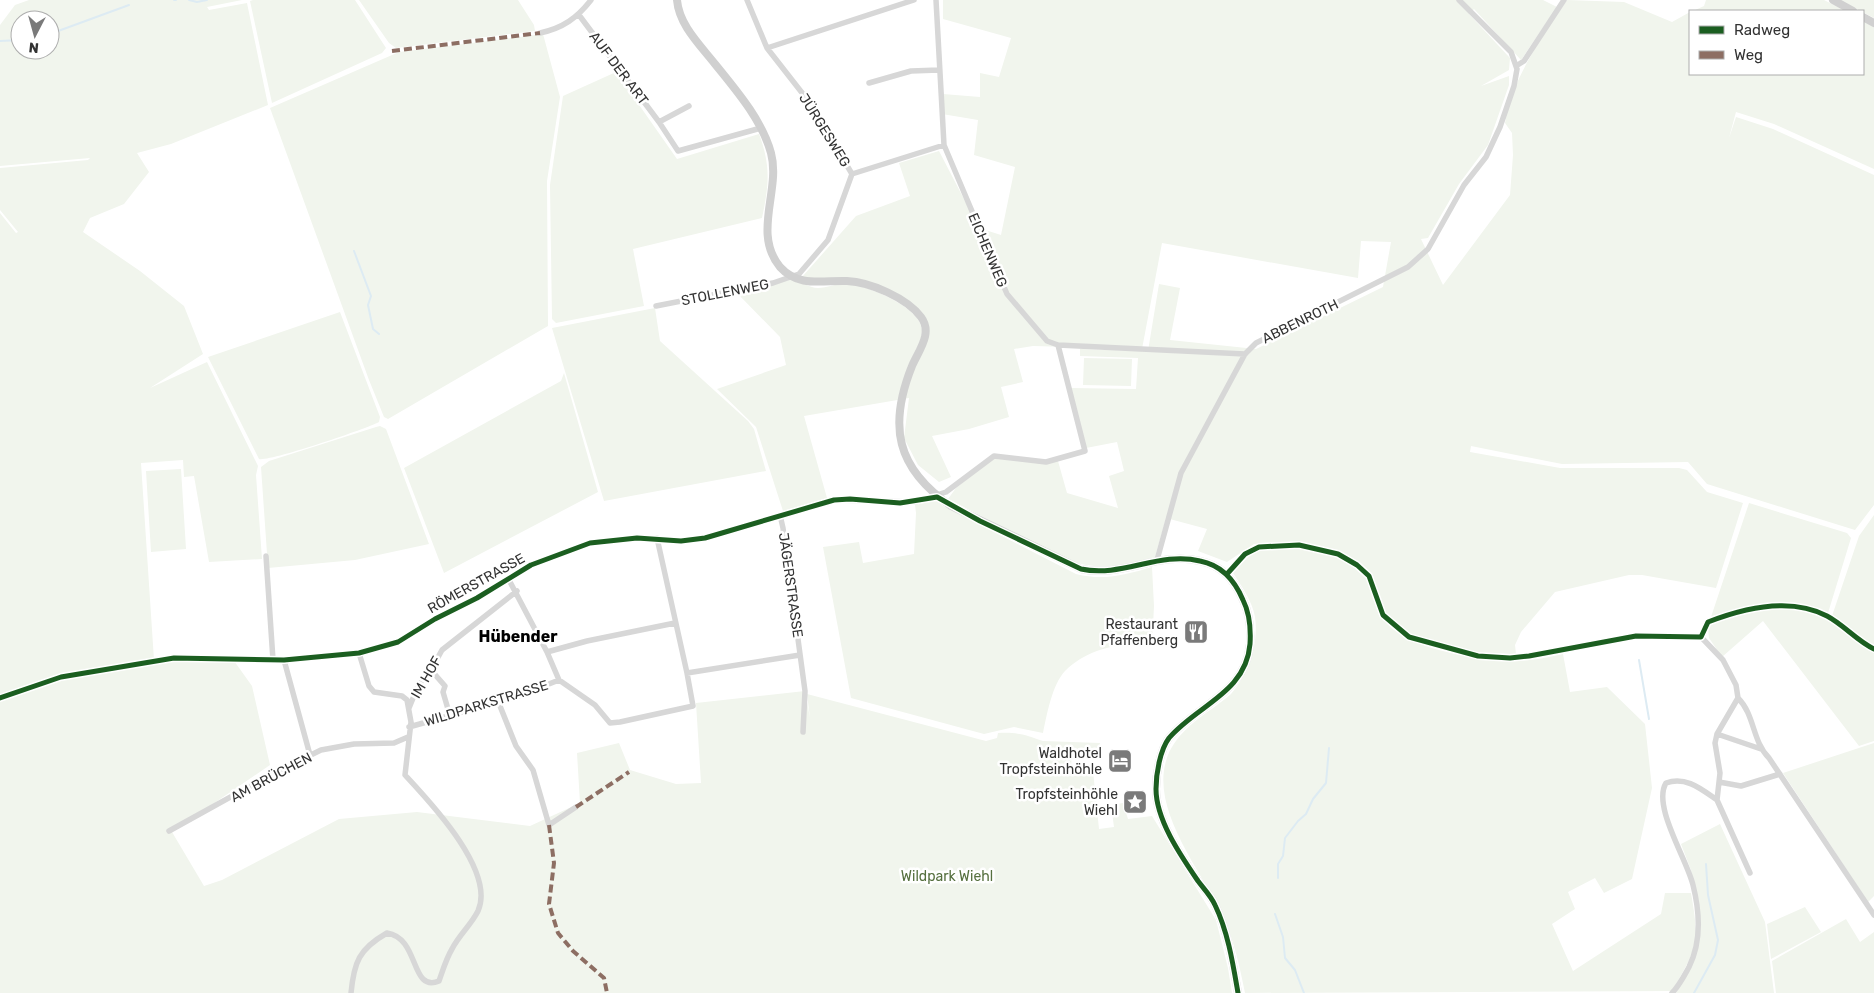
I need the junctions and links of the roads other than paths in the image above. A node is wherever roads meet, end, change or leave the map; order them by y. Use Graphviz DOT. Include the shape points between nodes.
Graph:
graph roads {
  1 [pos="591,0"];
  2 [pos="677,0"];
  3 [pos="748,0"];
  4 [pos="914,0"];
  5 [pos="936,0"];
  6 [pos="1459,0"];
  7 [pos="1564,0"];
  8 [pos="1833,0"];
  9 [pos="1851,10"];
  10 [pos="579,14"];
  11 [pos="540,32"];
  12 [pos="767,48"];
  13 [pos="1516,66"];
  14 [pos="938,70"];
  15 [pos="869,83"];
  16 [pos="689,106"];
  17 [pos="659,122"];
  18 [pos="761,128"];
  19 [pos="944,145"];
  20 [pos="852,174"];
  21 [pos="792,276"];
  22 [pos="656,306"];
  23 [pos="1058,345"];
  24 [pos="1245,354"];
  25 [pos="937,497"];
  26 [pos="780,516"];
  27 [pos="657,538"];
  28 [pos="266,556"];
  29 [pos="1157,560"];
  30 [pos="1226,574"];
  31 [pos="509,580"];
  32 [pos="517,591"];
  33 [pos="675,623"];
  34 [pos="359,652"];
  35 [pos="547,652"];
  36 [pos="800,655"];
  37 [pos="273,660"];
  38 [pos="284,660"];
  39 [pos="431,670"];
  40 [pos="687,673"];
  41 [pos="559,680"];
  42 [pos="0,698"];
  43 [pos="1738,698"];
  44 [pos="498,701"];
  45 [pos="409,708"];
  46 [pos="450,716"];
  47 [pos="410,727"];
  48 [pos="803,732"];
  49 [pos="1717,734"];
  50 [pos="408,737"];
  51 [pos="1761,749"];
  52 [pos="310,755"];
  53 [pos="1780,774"];
  54 [pos="1719,782"];
  55 [pos="1717,800"];
  56 [pos="576,807"];
  57 [pos="169,831"];
  58 [pos="1750,873"];
  59 [pos="1874,915"];
  60 [pos="351,993"];
  61 [pos="1238,993"];
  62 [pos="1672,993"];
  1 -- 10 [label="street"];
  2 -- 18 [label="main road" via="683,21 692,35"];
  3 -- 12 [label="street, JÜRGESWEG"];
  4 -- 12 [label="street"];
  5 -- 14 [label="street, EICHENWEG"];
  6 -- 13 [label="street" via="1511,52"];
  7 -- 13 [label="street" via="1524,61"];
  8 -- 9 [label="main road"];
  10 -- 11 [label="street" via="561,27"];
  10 -- 17 [label="street, AUF DER ART"];
  12 -- 20 [label="street, JÜRGESWEG" via="831,134"];
  13 -- 24 [label="street, ABBENROTH" via="1514,86 1486,157 1464,185 1428,248 1408,267 1256,342"];
  14 -- 15 [label="street" via="911,71"];
  14 -- 19 [label="street, EICHENWEG"];
  16 -- 17 [label="street"];
  17 -- 18 [label="street, AUF DER ART" via="678,151"];
  18 -- 21 [label="main road" via="772,154 774,174 768,216 769,241 780,266"];
  19 -- 20 [label="street"];
  19 -- 23 [label="street, EICHENWEG" via="1007,294 1047,341"];
  20 -- 21 [label="street, JÜRGESWEG" via="828,240 799,274"];
  21 -- 22 [label="street, STOLLENWEG" via="773,283"];
  21 -- 25 [label="main road" via="816,283 848,281 865,285 910,306 926,324 926,333 902,397 898,433 911,470"];
  23 -- 24 [label="street"];
  23 -- 25 [label="street" via="1085,451 1046,462 994,456"];
  24 -- 29 [label="street, ABBENROTH" via="1181,473"];
  25 -- 26 [label="street, RÖMERSTRASSE" via="900,503 834,500"];
  25 -- 29 [label="main road" via="1081,569 1109,571"];
  26 -- 27 [label="street, RÖMERSTRASSE" via="705,538 681,541"];
  26 -- 36 [label="street, JÄGERSTRASSE"];
  27 -- 31 [label="street, RÖMERSTRASSE" via="590,543 531,565"];
  27 -- 33 [label="street"];
  28 -- 37 [label="street"];
  29 -- 30 [label="main road" via="1181,558 1202,561"];
  30 -- 43 [label="street" via="1245,554 1259,547 1312,547 1338,554 1370,576 1383,615 1415,640 1478,656 1529,656 1636,636 1701,638 1723,660 1736,685"];
  30 -- 61 [label="main road" via="1240,591 1247,609 1249,654 1232,686 1185,722 1168,740 1156,779 1156,791 1167,828 1221,919"];
  31 -- 32 [label="street"];
  31 -- 34 [label="street, RÖMERSTRASSE" via="398,642"];
  32 -- 35 [label="street"];
  32 -- 39 [label="street, IM HOF" via="442,650"];
  33 -- 35 [label="street"];
  33 -- 40 [label="street"];
  34 -- 38 [label="street, RÖMERSTRASSE"];
  34 -- 45 [label="street" via="368,686 374,692 402,696"];
  35 -- 41 [label="street"];
  36 -- 40 [label="street, JÄGERSTRASSE"];
  36 -- 48 [label="street, JÄGERSTRASSE" via="805,691"];
  37 -- 38 [label="street, RÖMERSTRASSE"];
  37 -- 42 [label="street, RÖMERSTRASSE" via="174,658 61,677"];
  38 -- 52 [label="street"];
  39 -- 45 [label="street, IM HOF" via="418,686"];
  39 -- 46 [label="street" via="445,686 443,692"];
  40 -- 41 [label="street, WILDPARKSTRASSE" via="694,706 610,724 595,705"];
  41 -- 44 [label="street, WILDPARKSTRASSE"];
  43 -- 49 [label="street"];
  43 -- 51 [label="street" via="1748,713"];
  44 -- 46 [label="street, WILDPARKSTRASSE"];
  44 -- 56 [label="street" via="516,746 533,770 549,824"];
  45 -- 47 [label="street"];
  46 -- 47 [label="street, WILDPARKSTRASSE"];
  47 -- 50 [label="street"];
  49 -- 51 [label="street"];
  49 -- 54 [label="street"];
  50 -- 52 [label="street, AM BRÜCHEN" via="394,743 354,744"];
  50 -- 60 [label="street" via="405,776 458,839 478,877 481,893 478,911 452,948 439,980 434,984 421,979 408,946 400,937 387,933 364,949 353,971"];
  51 -- 53 [label="street"];
  52 -- 57 [label="street, AM BRÜCHEN"];
  53 -- 54 [label="street" via="1741,786"];
  53 -- 59 [label="street"];
  54 -- 55 [label="street"];
  55 -- 58 [label="street"];
  55 -- 62 [label="street" via="1693,784 1676,780 1666,783 1662,796 1693,884 1698,924 1695,955"];
}
